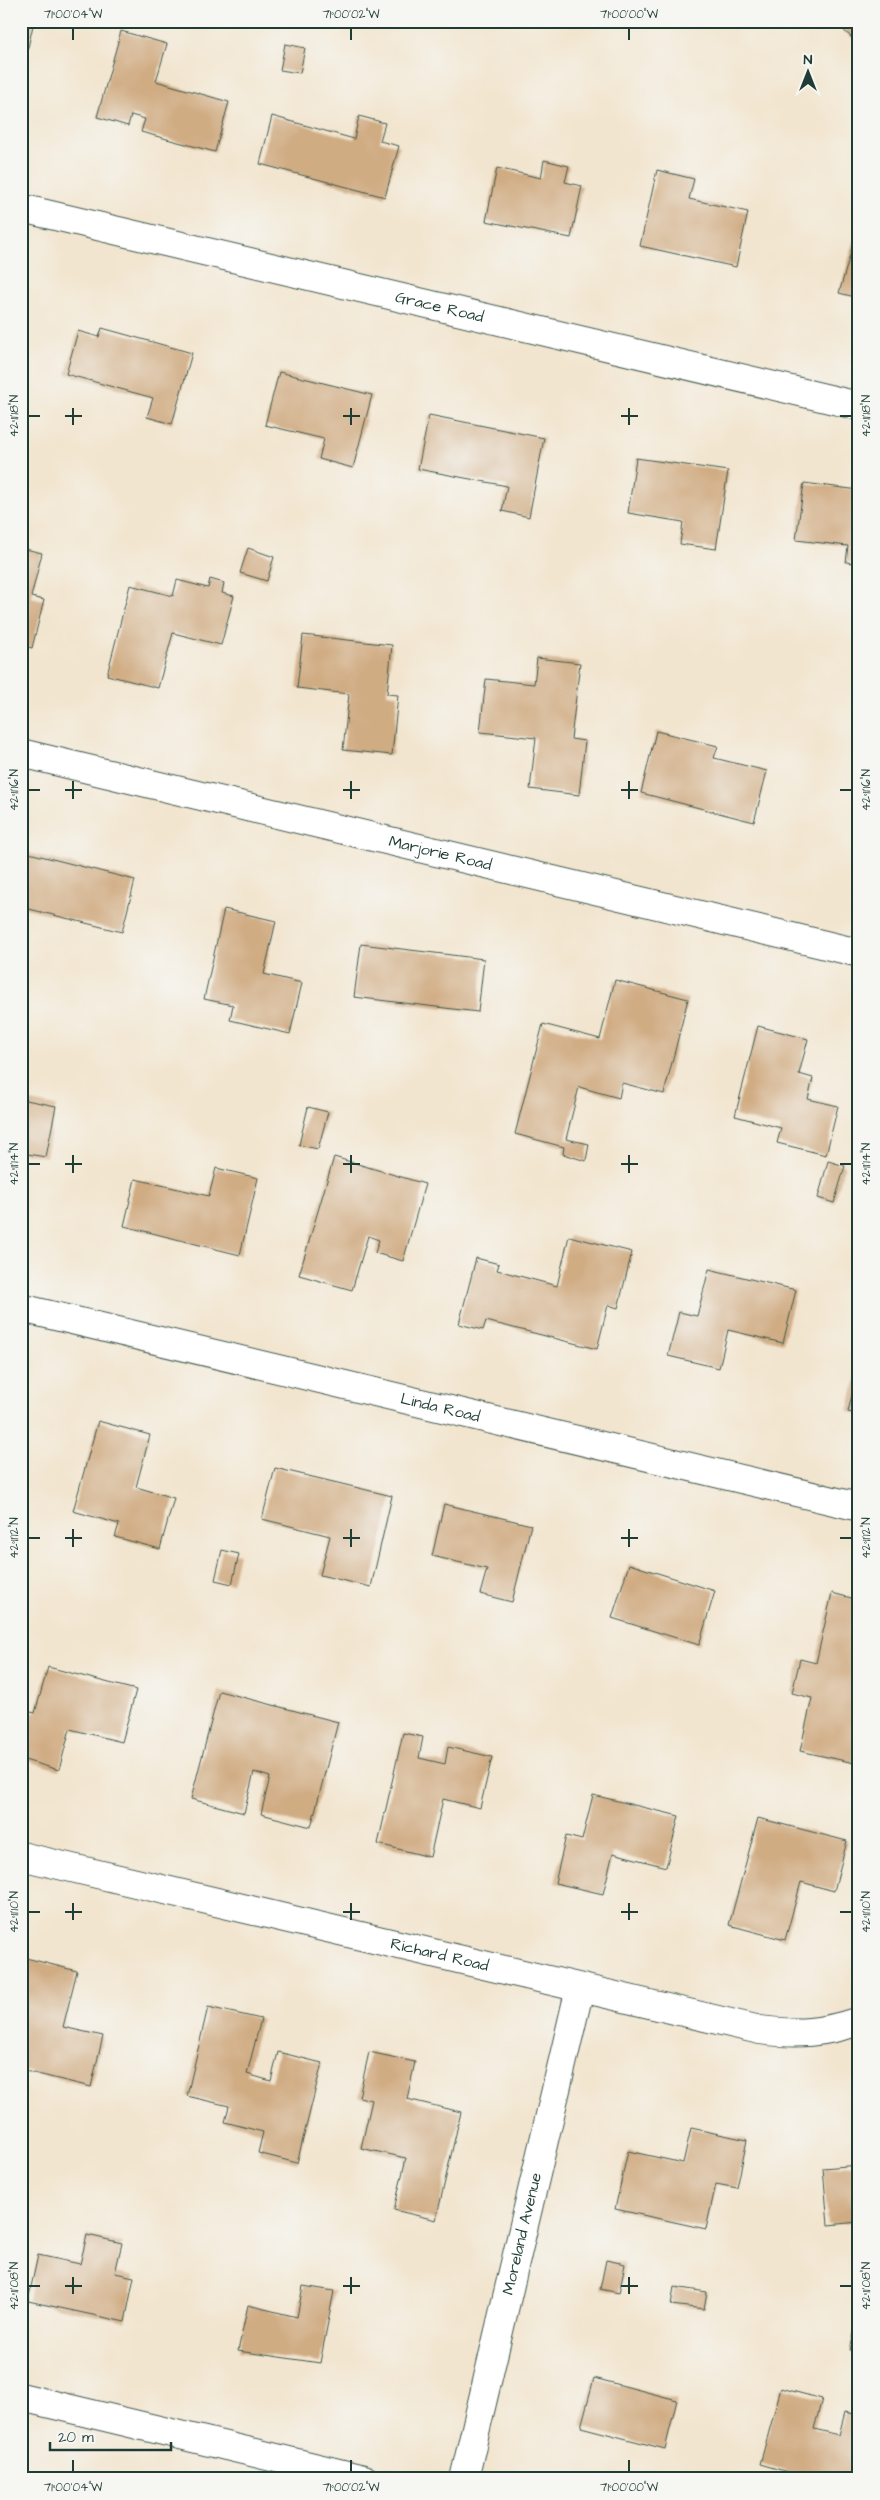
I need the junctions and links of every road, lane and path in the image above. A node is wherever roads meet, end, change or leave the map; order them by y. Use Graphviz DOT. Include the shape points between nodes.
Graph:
graph roads {
  1 [pos="21,208"];
  2 [pos="859,406"];
  3 [pos="21,753"];
  4 [pos="859,953"];
  5 [pos="21,1308"];
  6 [pos="859,1507"];
  7 [pos="21,1856"];
  8 [pos="580,1988"];
  9 [pos="859,2021"];
  10 [pos="21,2397"];
  11 [pos="364,2479"];
  12 [pos="464,2479"];
  1 -- 2 [label="street, Grace Road"];
  3 -- 4 [label="street, Marjorie Road"];
  5 -- 6 [label="street, Linda Road"];
  7 -- 8 [label="street, Richard Road"];
  8 -- 9 [label="street, Richard Road" via="760,2030 811,2034"];
  8 -- 12 [label="street, Moreland Avenue"];
  10 -- 11 [label="street"];
}
